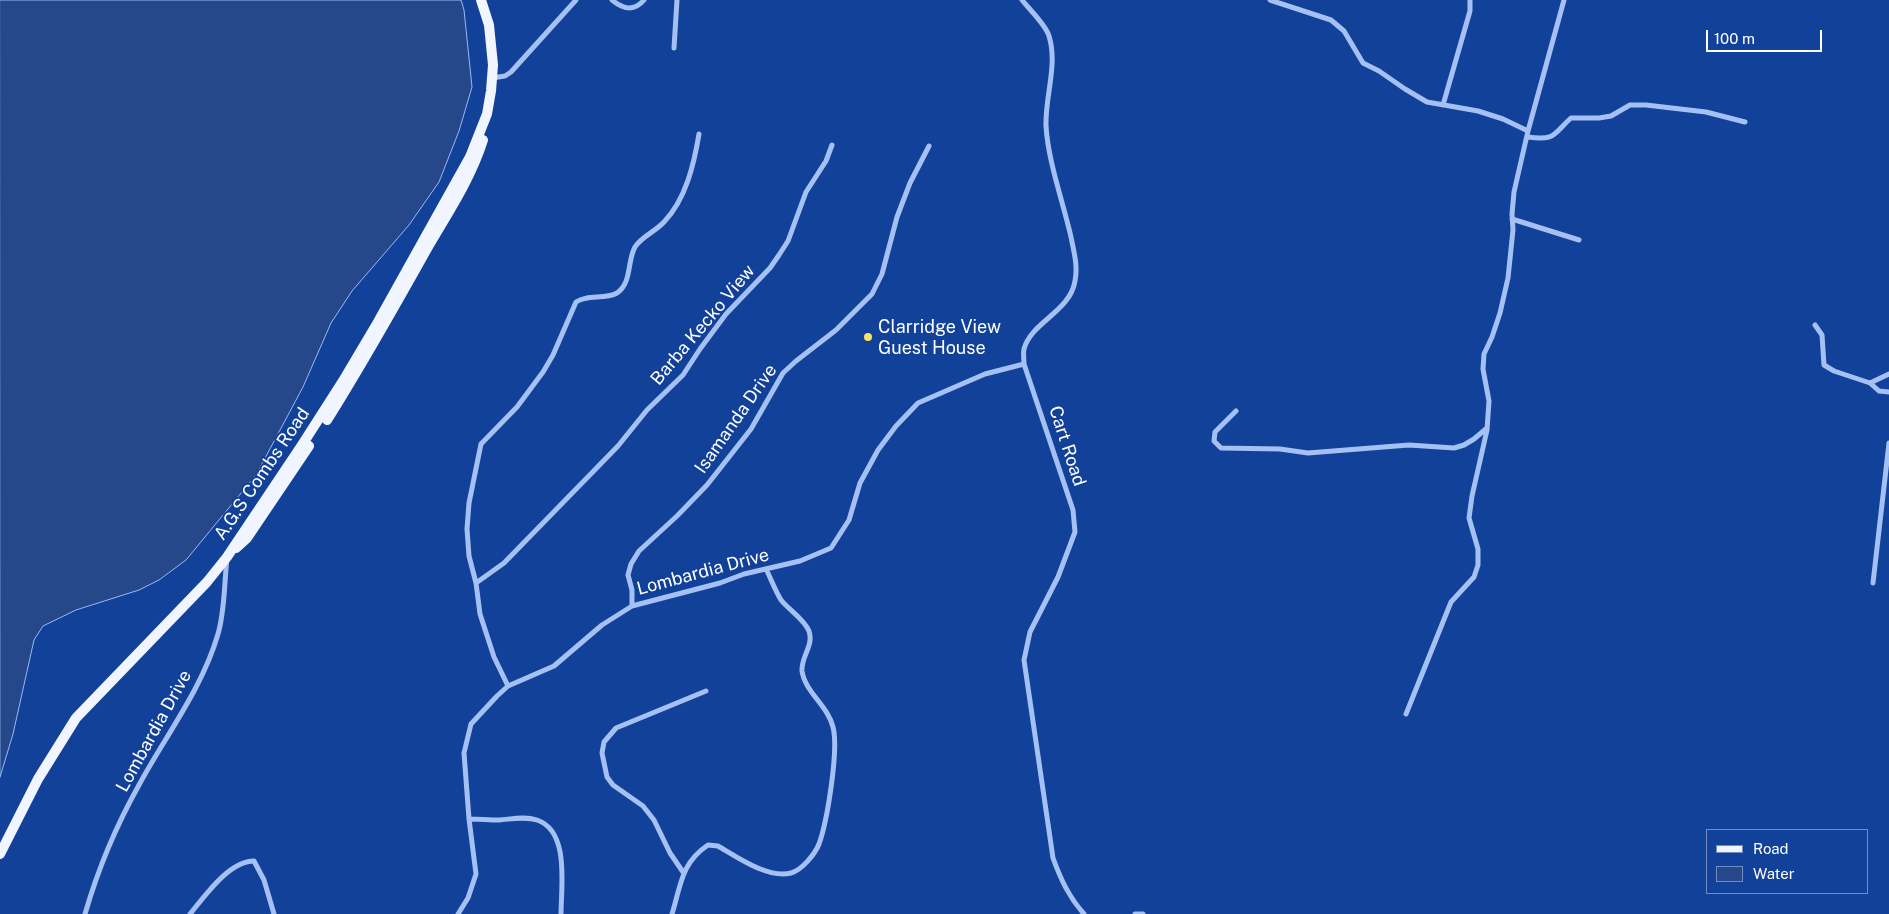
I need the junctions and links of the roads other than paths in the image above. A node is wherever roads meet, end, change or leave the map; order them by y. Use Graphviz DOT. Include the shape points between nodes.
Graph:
graph roads {
  1 [pos="481,0"];
  2 [pos="487,0"];
  3 [pos="576,0"];
  4 [pos="612,0"];
  5 [pos="644,0"];
  6 [pos="677,0"];
  7 [pos="1022,0"];
  8 [pos="1270,0"];
  9 [pos="1470,0"];
  10 [pos="1564,0"];
  11 [pos="674,48"];
  12 [pos="495,78"];
  13 [pos="1443,105"];
  14 [pos="1745,122"];
  15 [pos="699,134"];
  16 [pos="1528,134"];
  17 [pos="832,144"];
  18 [pos="929,146"];
  19 [pos="1512,219"];
  20 [pos="1579,240"];
  21 [pos="1815,325"];
  22 [pos="1024,364"];
  23 [pos="1889,374"];
  24 [pos="1870,384"];
  25 [pos="1889,392"];
  26 [pos="1236,411"];
  27 [pos="1487,427"];
  28 [pos="1889,443"];
  29 [pos="228,557"];
  30 [pos="766,569"];
  31 [pos="476,583"];
  32 [pos="1873,583"];
  33 [pos="632,606"];
  34 [pos="508,686"];
  35 [pos="706,691"];
  36 [pos="1406,714"];
  37 [pos="469,819"];
  38 [pos="0,854"];
  39 [pos="683,872"];
  40 [pos="85,914"];
  41 [pos="190,914"];
  42 [pos="274,914"];
  43 [pos="458,914"];
  44 [pos="560,914"];
  45 [pos="672,914"];
  46 [pos="1084,914"];
  47 [pos="1135,914"];
  48 [pos="1142,914"];
  1 -- 12 [label="main road, A.G.S Combs Road" via="489,25"];
  2 -- 12 [label="main road, A.G.S Combs Road" via="494,24 498,64"];
  3 -- 12 [label="street" via="511,72"];
  4 -- 5 [label="street" via="628,9"];
  6 -- 11 [label="street"];
  7 -- 22 [label="street, Cart Road" via="1049,33 1053,49 1046,127 1077,264 1075,283 1067,300 1031,334 1023,350"];
  8 -- 13 [label="street" via="1331,20 1344,31 1363,63 1427,102"];
  9 -- 13 [label="street" via="1470,11"];
  10 -- 16 [label="street"];
  12 -- 29 [label="main road, A.G.S Combs Road" via="492,114 476,163 349,385 247,538"];
  13 -- 16 [label="street" via="1503,119"];
  14 -- 16 [label="street" via="1680,108 1630,105 1611,116 1571,118 1551,137 1541,139"];
  15 -- 31 [label="street" via="695,158 676,209 660,227 636,245 623,286 613,294 582,298 576,302 543,372 517,407 482,444 469,503 467,529"];
  16 -- 19 [label="street" via="1514,192"];
  17 -- 31 [label="street, Barba Kecko View" via="826,161 806,192 788,241 770,268 726,314 683,375 647,410 618,446 504,563"];
  18 -- 33 [label="street, Isamanda Drive" via="910,183 882,274 872,294 836,330 783,374 751,429 707,485 640,551 628,575"];
  19 -- 20 [label="street"];
  19 -- 27 [label="street" via="1508,278 1500,313 1484,354 1483,369 1489,401"];
  21 -- 24 [label="street" via="1822,335 1824,365"];
  22 -- 30 [label="street, Lombardia Drive" via="985,374 918,402 878,450 860,483 849,520 831,548 800,561"];
  22 -- 46 [label="street, Cart Road" via="1074,510 1075,532 1058,577 1030,632 1024,660 1053,858 1062,883"];
  23 -- 24 [label="street"];
  24 -- 25 [label="street" via="1879,391"];
  26 -- 27 [label="street" via="1216,432 1214,441 1221,448 1280,448 1308,453 1409,445 1454,448 1474,439"];
  27 -- 36 [label="street" via="1469,518 1478,549 1478,565 1474,577 1451,602"];
  28 -- 32 [label="street"];
  29 -- 38 [label="main road, A.G.S Combs Road" via="76,718 38,779"];
  29 -- 40 [label="street, Lombardia Drive" via="218,636 193,692 119,824"];
  30 -- 33 [label="street, Lombardia Drive"];
  30 -- 39 [label="street" via="782,600 808,628 811,639 802,671 826,708 833,727 831,781 818,844 807,862 792,873 772,874 718,846 708,845 688,862"];
  31 -- 34 [label="street" via="486,638"];
  33 -- 34 [label="street, Lombardia Drive" via="602,625 554,666"];
  34 -- 37 [label="street, Lombardia Drive" via="471,724 464,753"];
  35 -- 39 [label="street" via="616,728 604,742 602,753 607,777 643,806"];
  37 -- 43 [label="street, Lombardia Drive" via="476,874 474,886"];
  37 -- 44 [label="street" via="521,818 547,825 559,847"];
  39 -- 45 [label="street"];
  41 -- 42 [label="street" via="230,869 254,861 264,880"];
  47 -- 48 [label="street"];
}
